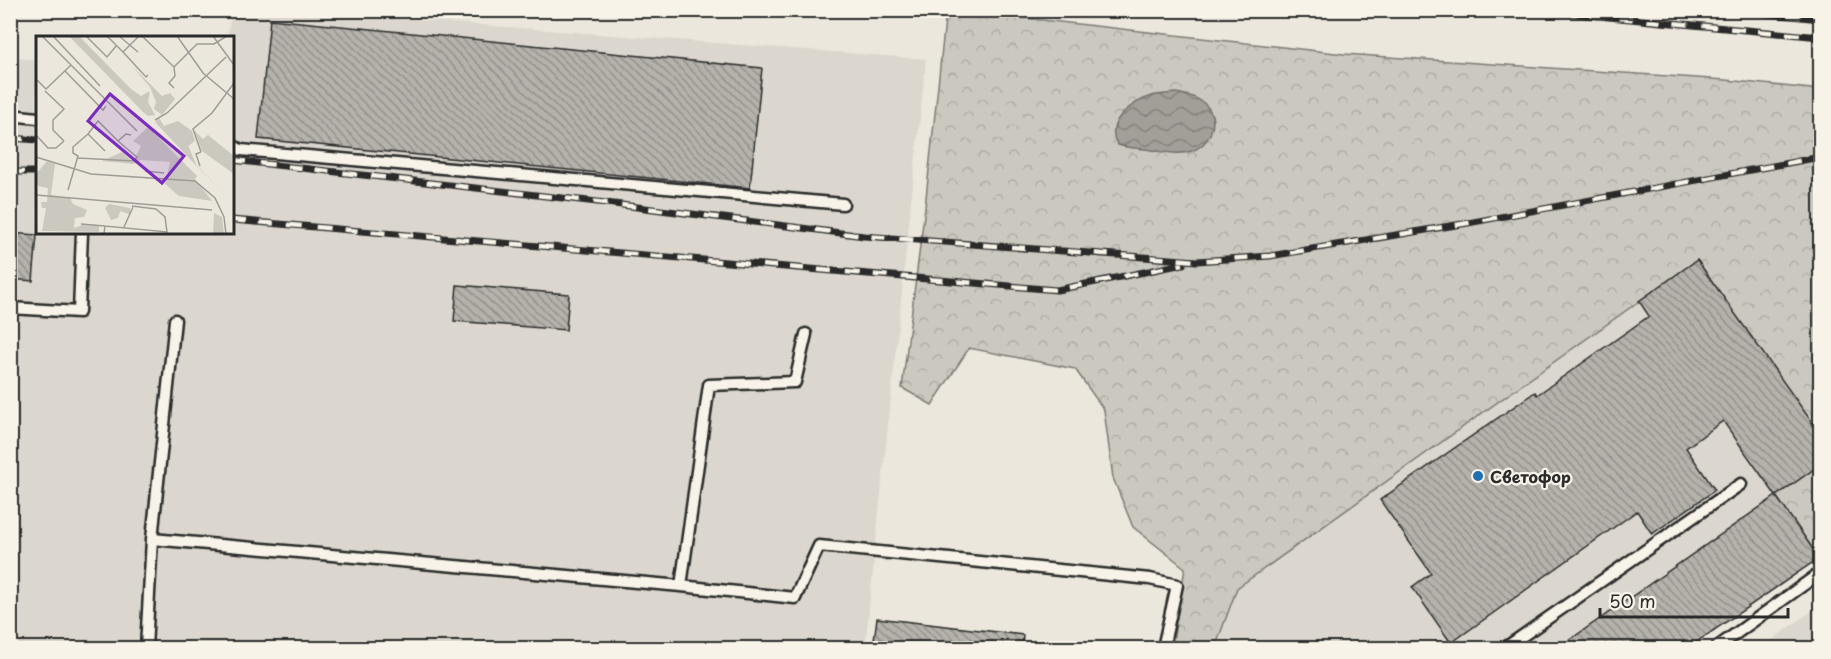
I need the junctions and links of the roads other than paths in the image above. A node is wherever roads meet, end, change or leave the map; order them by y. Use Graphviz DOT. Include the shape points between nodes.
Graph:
graph roads {
  1 [pos="10,115"];
  2 [pos="36,118"];
  3 [pos="234,146"];
  4 [pos="843,204"];
  5 [pos="82,234"];
  6 [pos="10,308"];
  7 [pos="175,320"];
  8 [pos="806,334"];
  9 [pos="1741,483"];
  10 [pos="152,540"];
  11 [pos="1821,573"];
  12 [pos="681,586"];
  13 [pos="146,648"];
  14 [pos="1163,648"];
  15 [pos="1505,648"];
  16 [pos="1716,648"];
  1 -- 2 [label="lane"];
  3 -- 4 [label="lane" via="242,150"];
  5 -- 6 [label="lane" via="80,312"];
  7 -- 10 [label="lane"];
  8 -- 12 [label="lane" via="795,382 709,386"];
  9 -- 15 [label="lane"];
  10 -- 12 [label="lane"];
  10 -- 13 [label="lane"];
  11 -- 16 [label="lane"];
  12 -- 14 [label="lane" via="795,598 819,546 1150,579 1177,585"];
}
